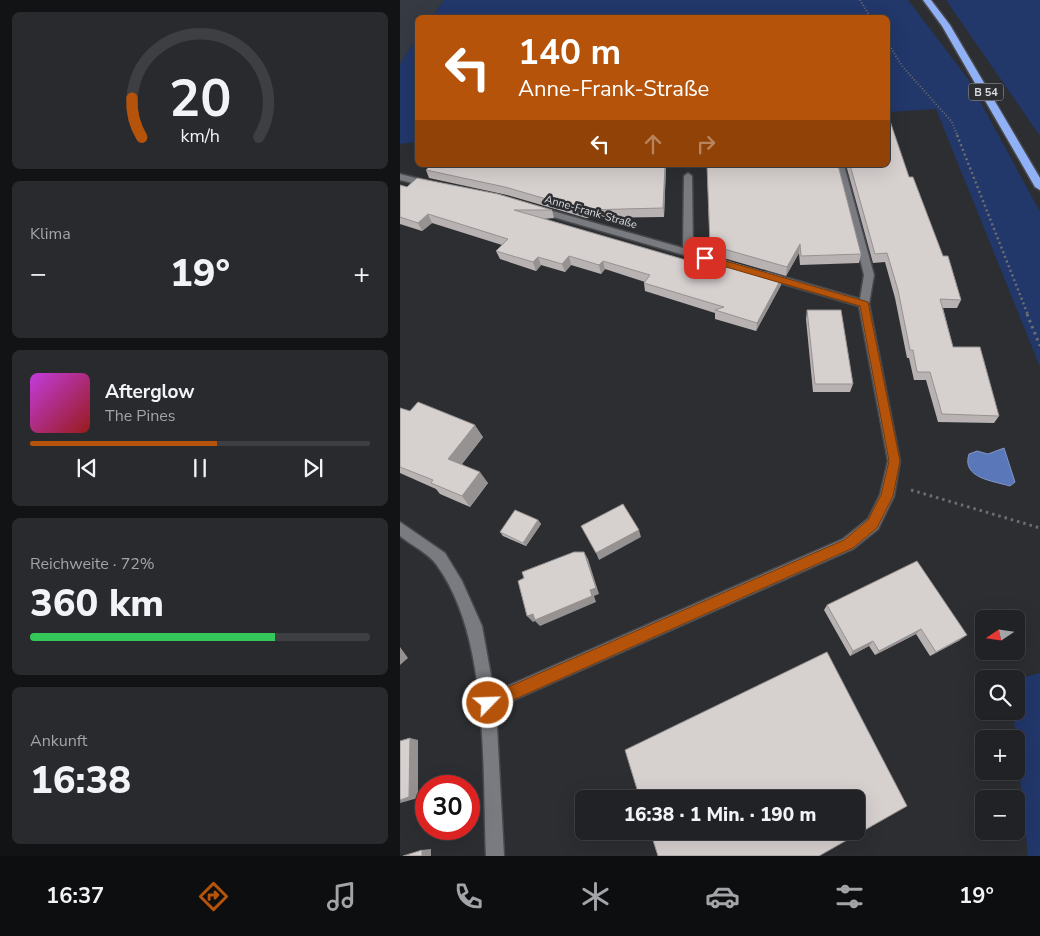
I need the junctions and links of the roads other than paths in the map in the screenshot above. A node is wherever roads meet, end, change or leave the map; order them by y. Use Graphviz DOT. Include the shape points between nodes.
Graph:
graph roads {
  1 [pos="927,0"];
  2 [pos="841,167"];
  3 [pos="688,176"];
  4 [pos="400,177"];
  5 [pos="438,185"];
  6 [pos="1040,187"];
  7 [pos="532,208"];
  8 [pos="688,253"];
  9 [pos="734,266"];
  10 [pos="753,272"];
  11 [pos="864,304"];
  12 [pos="400,528"];
  13 [pos="488,703"];
  14 [pos="495,856"];
  1 -- 6 [label="highway, B 54" via="946,25"];
  2 -- 11 [label="street" via="869,275"];
  3 -- 8 [label="street"];
  4 -- 5 [label="street"];
  7 -- 8 [label="street, Anne-Frank-Straße"];
  8 -- 9 [label="street, Anne-Frank-Straße"];
  10 -- 11 [label="street"];
  11 -- 13 [label="street" via="894,461 887,496 873,524 848,544"];
  12 -- 13 [label="street" via="440,558 457,586 474,626"];
  13 -- 14 [label="street"];
}
